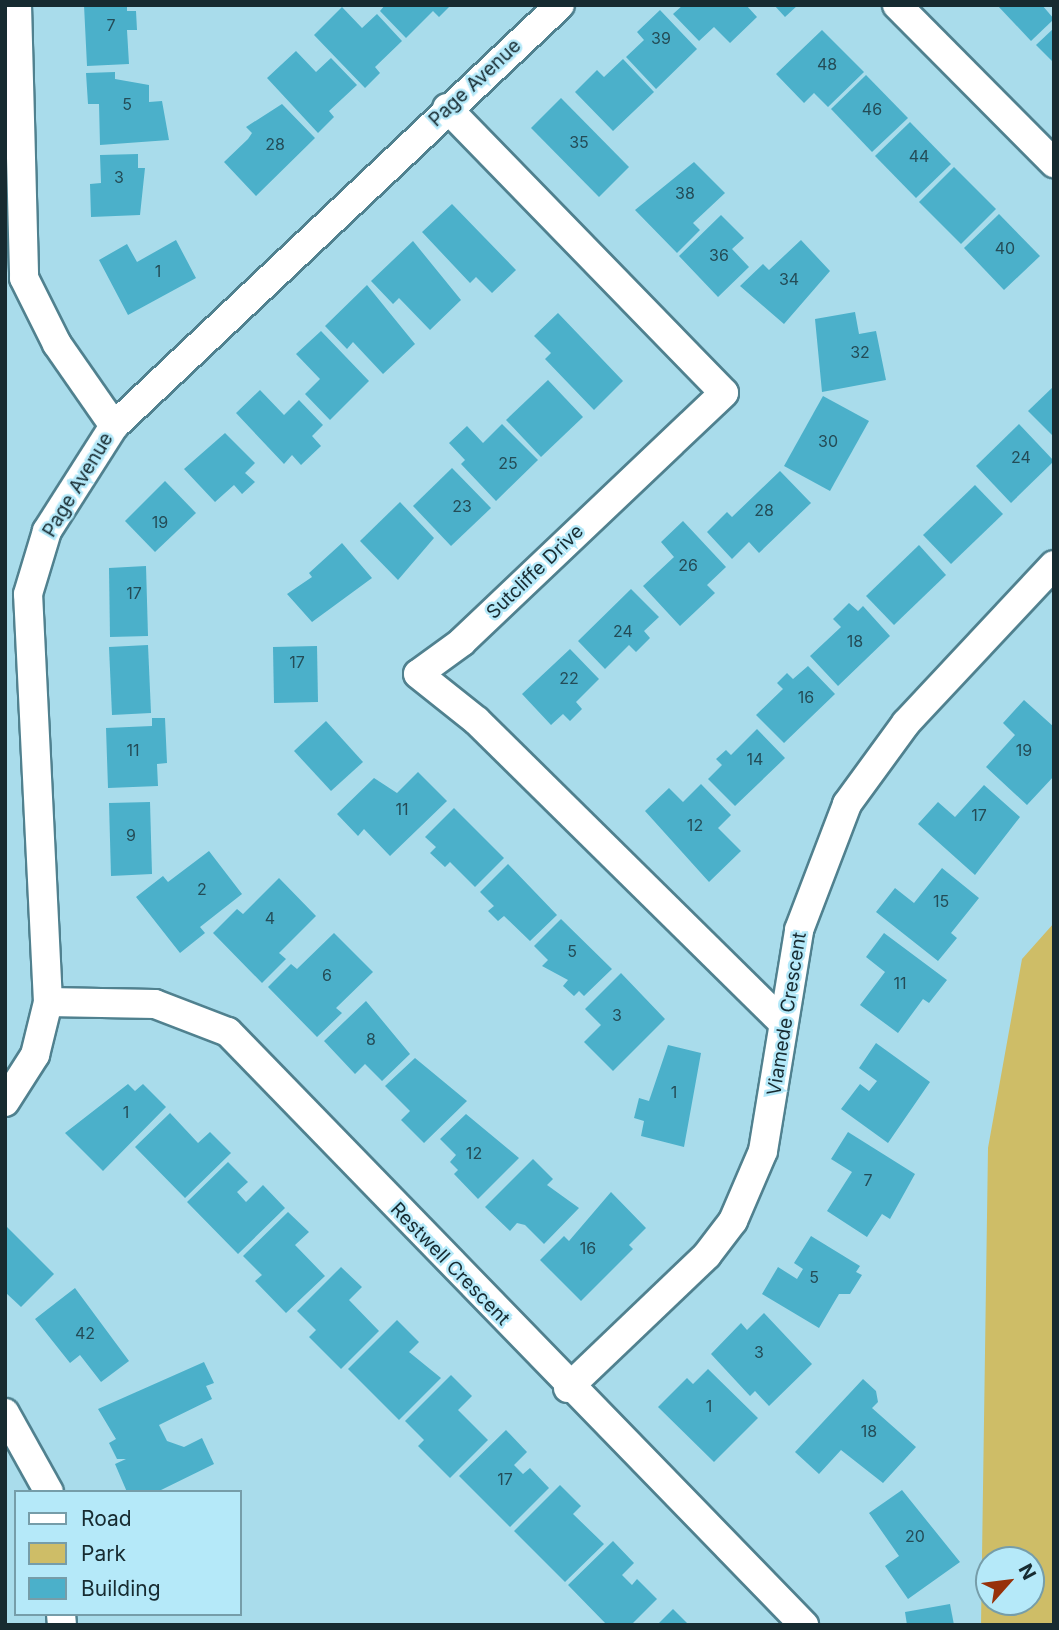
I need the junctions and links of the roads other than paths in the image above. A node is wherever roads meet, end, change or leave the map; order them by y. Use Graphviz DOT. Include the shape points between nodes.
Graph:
graph roads {
  1 [pos="17,5"];
  2 [pos="559,5"];
  3 [pos="897,5"];
  4 [pos="447,108"];
  5 [pos="1054,163"];
  6 [pos="114,426"];
  7 [pos="1054,565"];
  8 [pos="48,1002"];
  9 [pos="782,1023"];
  10 [pos="5,1102"];
  11 [pos="568,1388"];
  12 [pos="5,1413"];
  13 [pos="48,1490"];
  14 [pos="804,1625"];
  1 -- 6 [label="street" via="24,278 57,344"];
  2 -- 4 [label="street, Page Avenue"];
  3 -- 5 [label="street"];
  4 -- 6 [label="street, Page Avenue"];
  4 -- 9 [label="street, Sutcliffe Drive" via="724,393 462,642 418,674 477,721"];
  6 -- 8 [label="street, Page Avenue" via="47,531 28,594"];
  7 -- 9 [label="street, Viamede Crescent" via="906,723 847,804 806,909"];
  8 -- 10 [label="street, Page Avenue" via="35,1055"];
  8 -- 11 [label="street, Restwell Crescent" via="155,1004 228,1032"];
  9 -- 11 [label="street, Viamede Crescent" via="764,1151 733,1221 707,1255"];
  11 -- 14 [label="street, Restwell Crescent"];
  12 -- 13 [label="street"];
}
